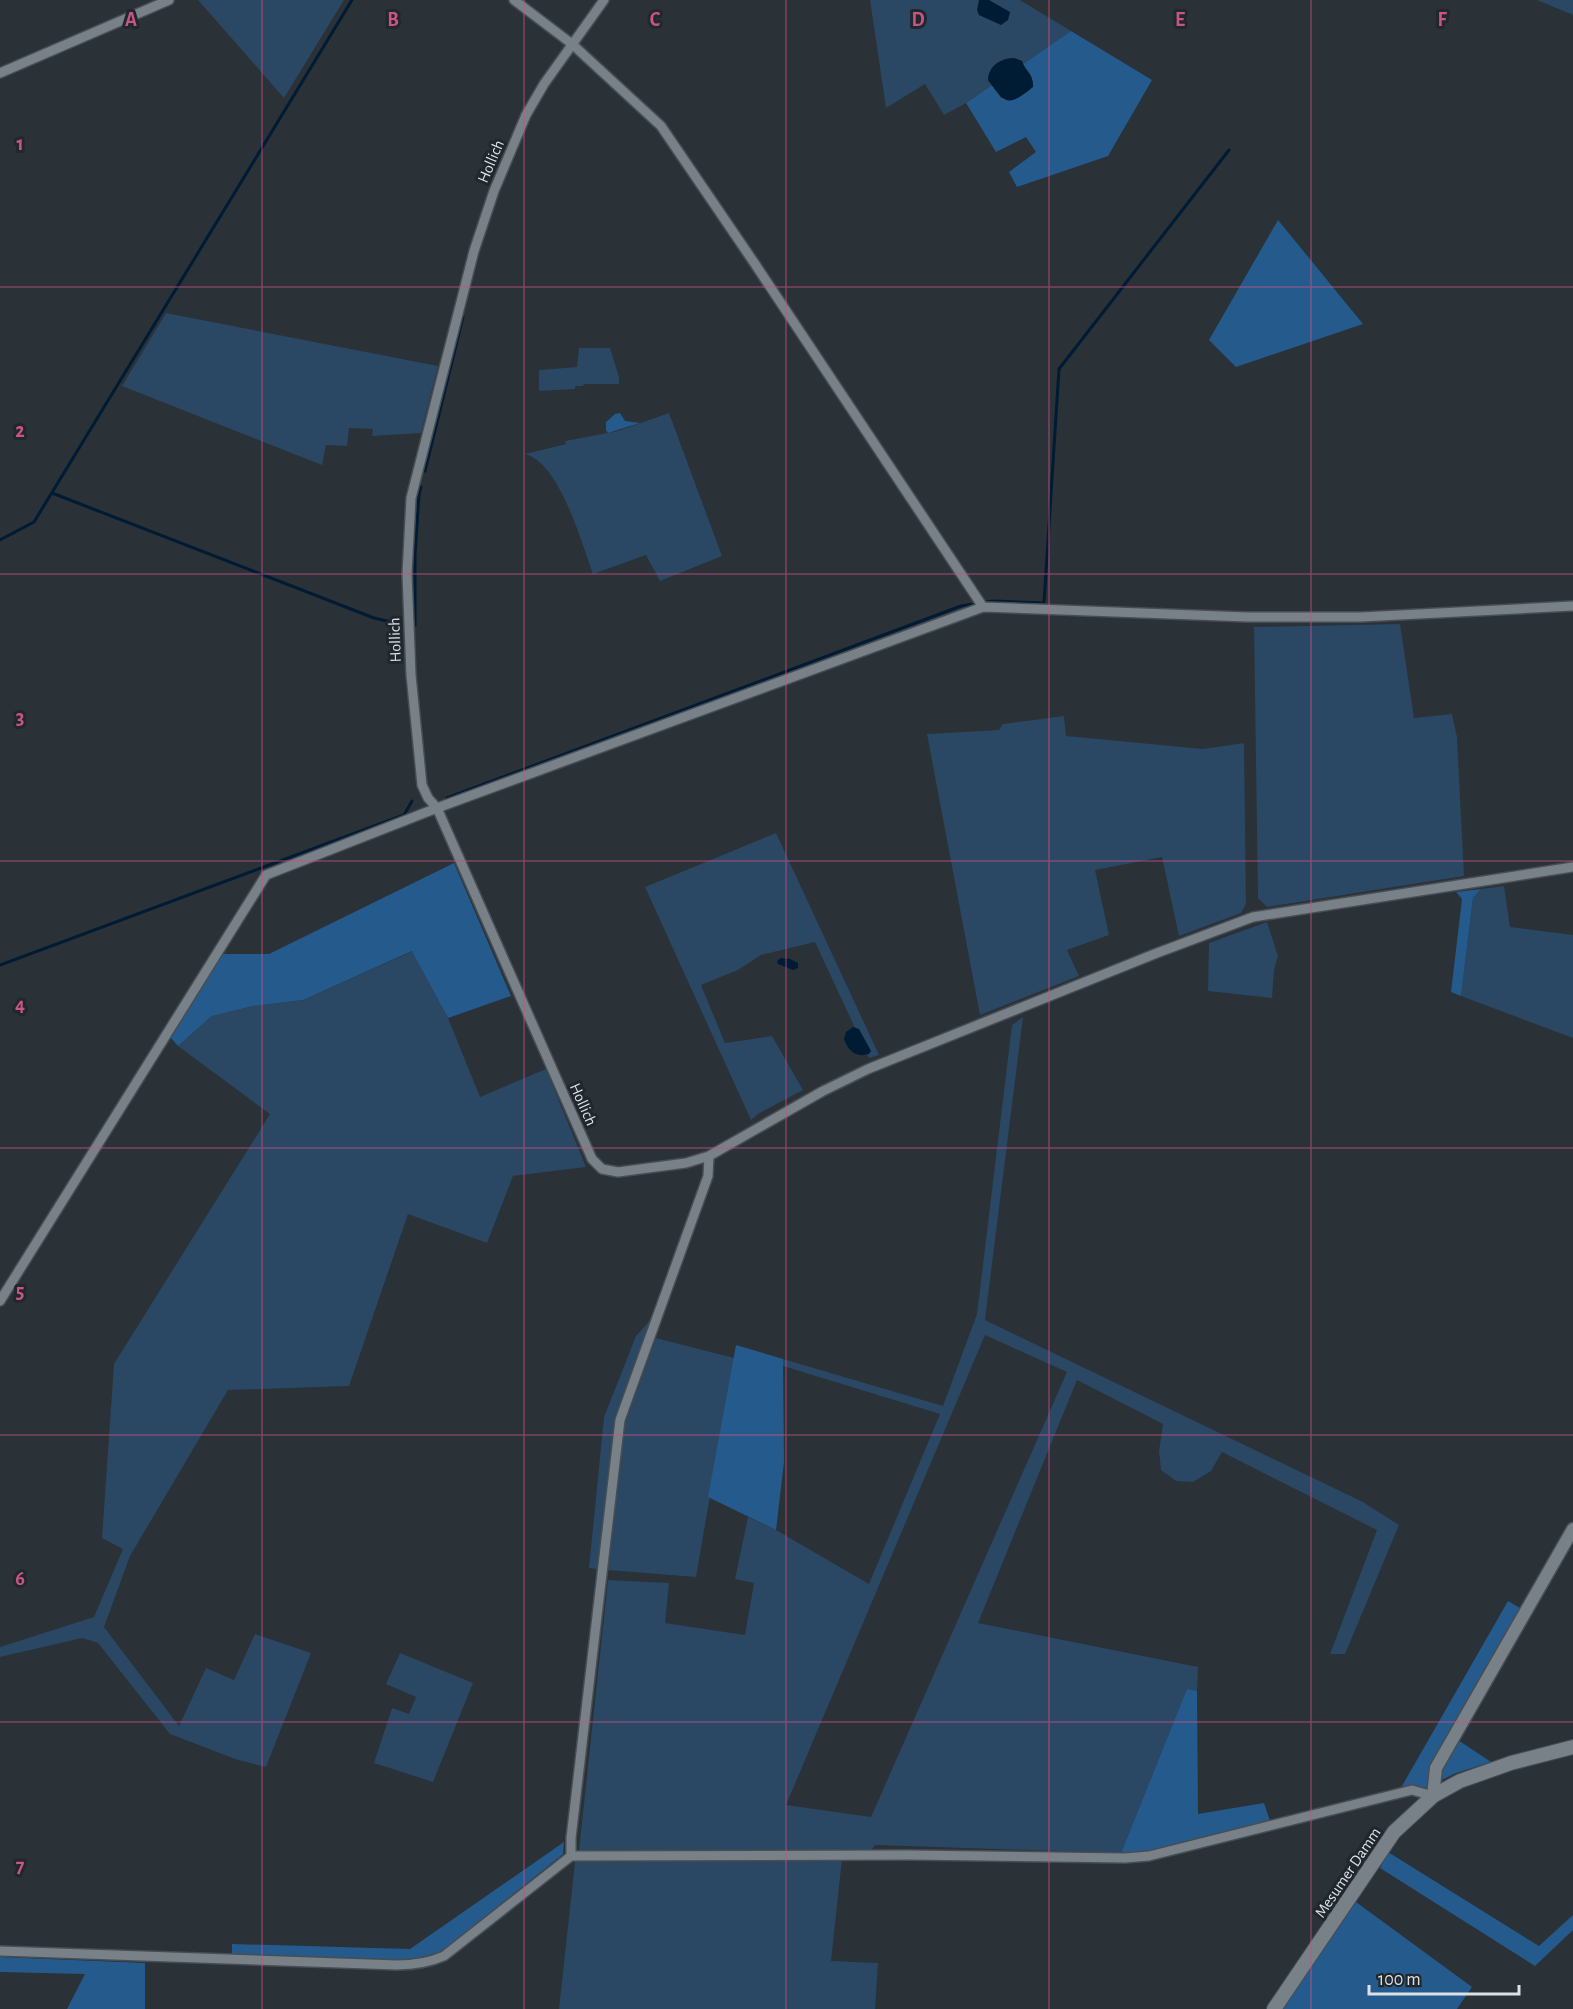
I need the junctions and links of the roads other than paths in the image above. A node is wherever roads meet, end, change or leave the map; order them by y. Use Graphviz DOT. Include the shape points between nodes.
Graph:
graph roads {
  1 [pos="169,0"];
  2 [pos="514,0"];
  3 [pos="604,0"];
  4 [pos="572,44"];
  5 [pos="0,73"];
  6 [pos="1573,606"];
  7 [pos="983,607"];
  8 [pos="437,808"];
  9 [pos="1573,867"];
  10 [pos="709,1156"];
  11 [pos="0,1301"];
  12 [pos="1573,1529"];
  13 [pos="1573,1747"];
  14 [pos="1432,1796"];
  15 [pos="571,1856"];
  16 [pos="0,1951"];
  17 [pos="1274,2009"];
  1 -- 5 [label="street"];
  2 -- 4 [label="street"];
  3 -- 4 [label="street, Hollich"];
  4 -- 7 [label="street" via="661,126"];
  4 -- 8 [label="street, Hollich" via="526,115 494,191 474,250 411,498 407,574 411,675 422,785"];
  6 -- 7 [label="street" via="1361,617 1247,617"];
  7 -- 8 [label="street"];
  8 -- 10 [label="street, Hollich" via="596,1165 618,1172"];
  8 -- 11 [label="street" via="266,875"];
  9 -- 10 [label="street, Hollich" via="1253,917 868,1069"];
  10 -- 15 [label="street" via="708,1176 620,1420"];
  12 -- 14 [label="street" via="1436,1768"];
  13 -- 14 [label="main road, Mesumer Damm" via="1511,1763 1460,1781"];
  14 -- 15 [label="street" via="1412,1790 1160,1853 1125,1858"];
  14 -- 17 [label="main road, Mesumer Damm" via="1394,1832"];
  15 -- 16 [label="street" via="444,1956 415,1965"];
}
